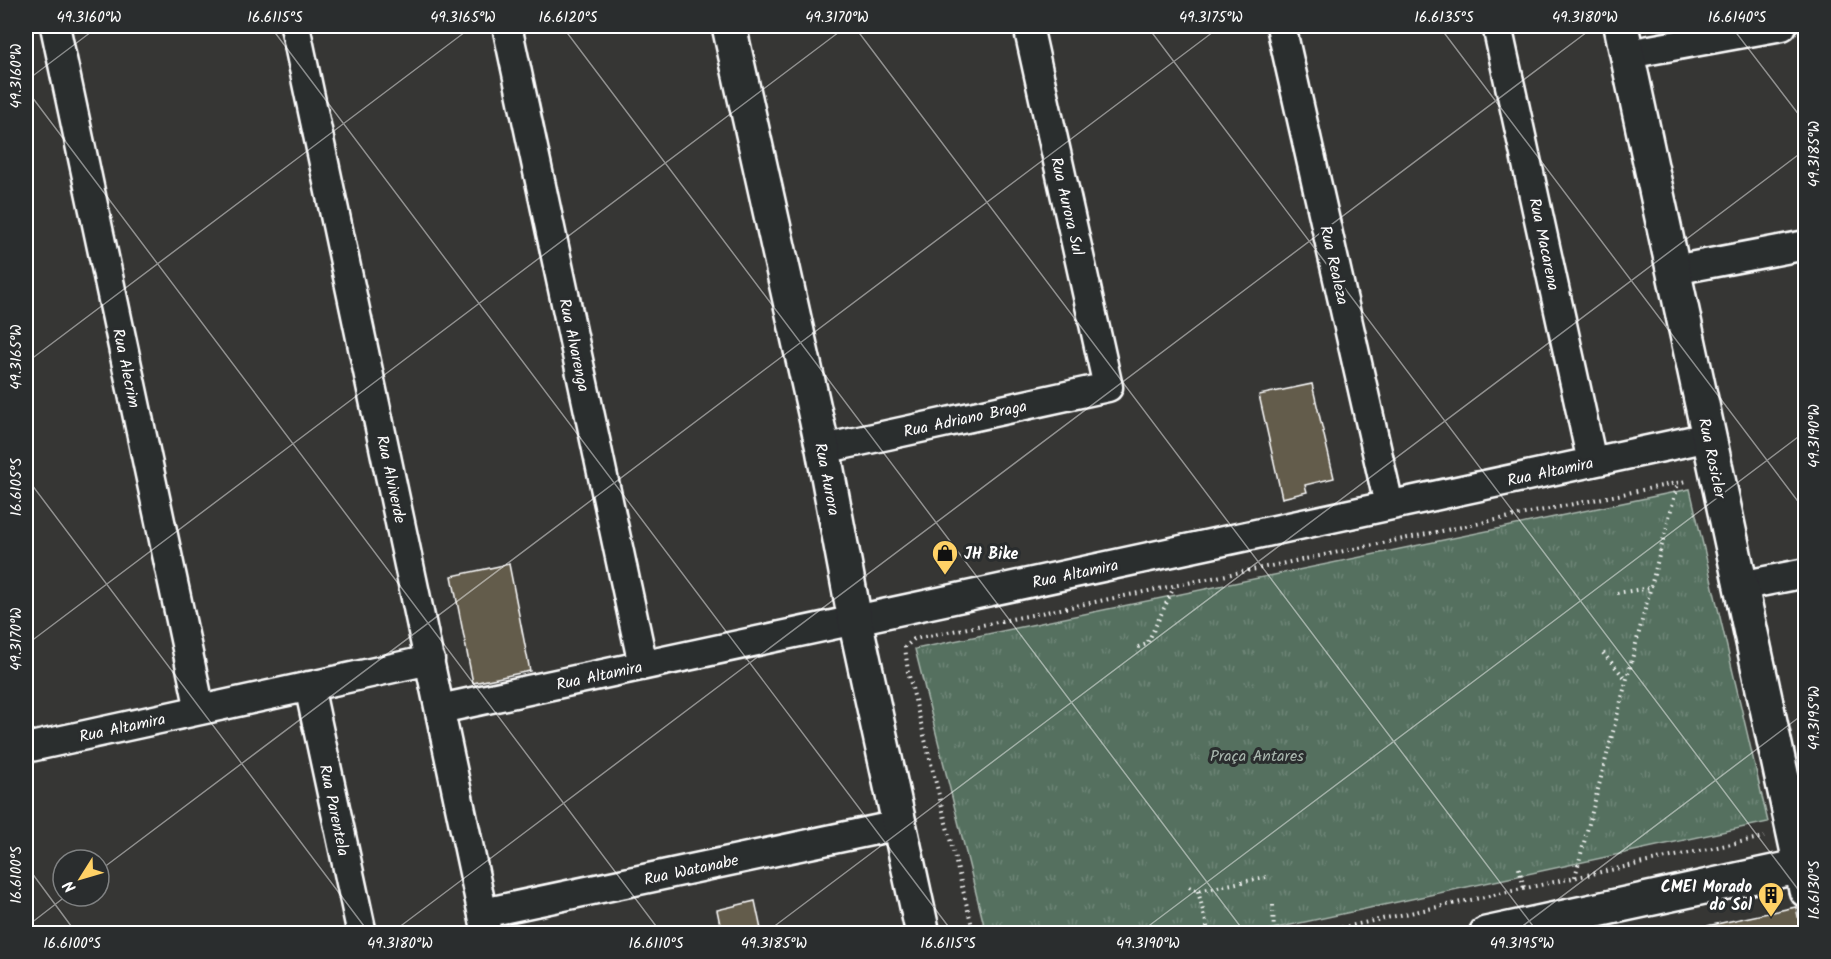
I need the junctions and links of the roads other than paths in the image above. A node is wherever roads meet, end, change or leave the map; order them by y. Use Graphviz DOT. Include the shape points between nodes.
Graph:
graph roads {
  1 [pos="55,26"];
  2 [pos="296,26"];
  3 [pos="507,26"];
  4 [pos="729,26"];
  5 [pos="1028,26"];
  6 [pos="1281,26"];
  7 [pos="1497,26"];
  8 [pos="1782,26"];
  9 [pos="1624,40"];
  10 [pos="1806,245"];
  11 [pos="1674,270"];
  12 [pos="1108,387"];
  13 [pos="1709,437"];
  14 [pos="823,449"];
  15 [pos="1592,462"];
  16 [pos="1389,505"];
  17 [pos="1806,573"];
  18 [pos="1740,586"];
  19 [pos="855,620"];
  20 [pos="430,660"];
  21 [pos="643,665"];
  22 [pos="309,686"];
  23 [pos="440,709"];
  24 [pos="200,710"];
  25 [pos="26,748"];
  26 [pos="899,825"];
  27 [pos="1804,874"];
  28 [pos="485,923"];
  29 [pos="362,933"];
  30 [pos="923,933"];
  31 [pos="1486,933"];
  1 -- 24 [label="street, Rua Alecrim"];
  2 -- 20 [label="street, Rua Alviverde"];
  3 -- 21 [label="street, Rua Alvarenga"];
  4 -- 14 [label="street, Rua Aurora"];
  5 -- 12 [label="street, Rua Aurora Sul"];
  6 -- 16 [label="street, Rua Realeza"];
  7 -- 15 [label="street, Rua Macarena"];
  8 -- 9 [label="street"];
  9 -- 11 [label="street, Rua Rosicler"];
  10 -- 11 [label="street"];
  11 -- 13 [label="street, Rua Rosicler"];
  12 -- 14 [label="street, Rua Adriano Braga"];
  13 -- 15 [label="street, Rua Altamira"];
  13 -- 18 [label="street, Rua Rosicler"];
  14 -- 19 [label="street, Rua Aurora"];
  15 -- 16 [label="street, Rua Altamira"];
  16 -- 19 [label="street, Rua Altamira"];
  17 -- 18 [label="street"];
  18 -- 27 [label="street, Rua Rosicler"];
  19 -- 21 [label="street, Rua Altamira"];
  19 -- 26 [label="street, Rua Aurora"];
  20 -- 22 [label="street, Rua Altamira"];
  20 -- 23 [label="street, Rua Alviverde"];
  21 -- 23 [label="street, Rua Altamira"];
  22 -- 24 [label="street, Rua Altamira"];
  22 -- 29 [label="street, Rua Parentela"];
  23 -- 28 [label="street, Rua Alviverde"];
  24 -- 25 [label="street, Rua Altamira"];
  26 -- 28 [label="street, Rua Watanabe"];
  26 -- 30 [label="street, Rua Aurora"];
  27 -- 31 [label="street"];
}
